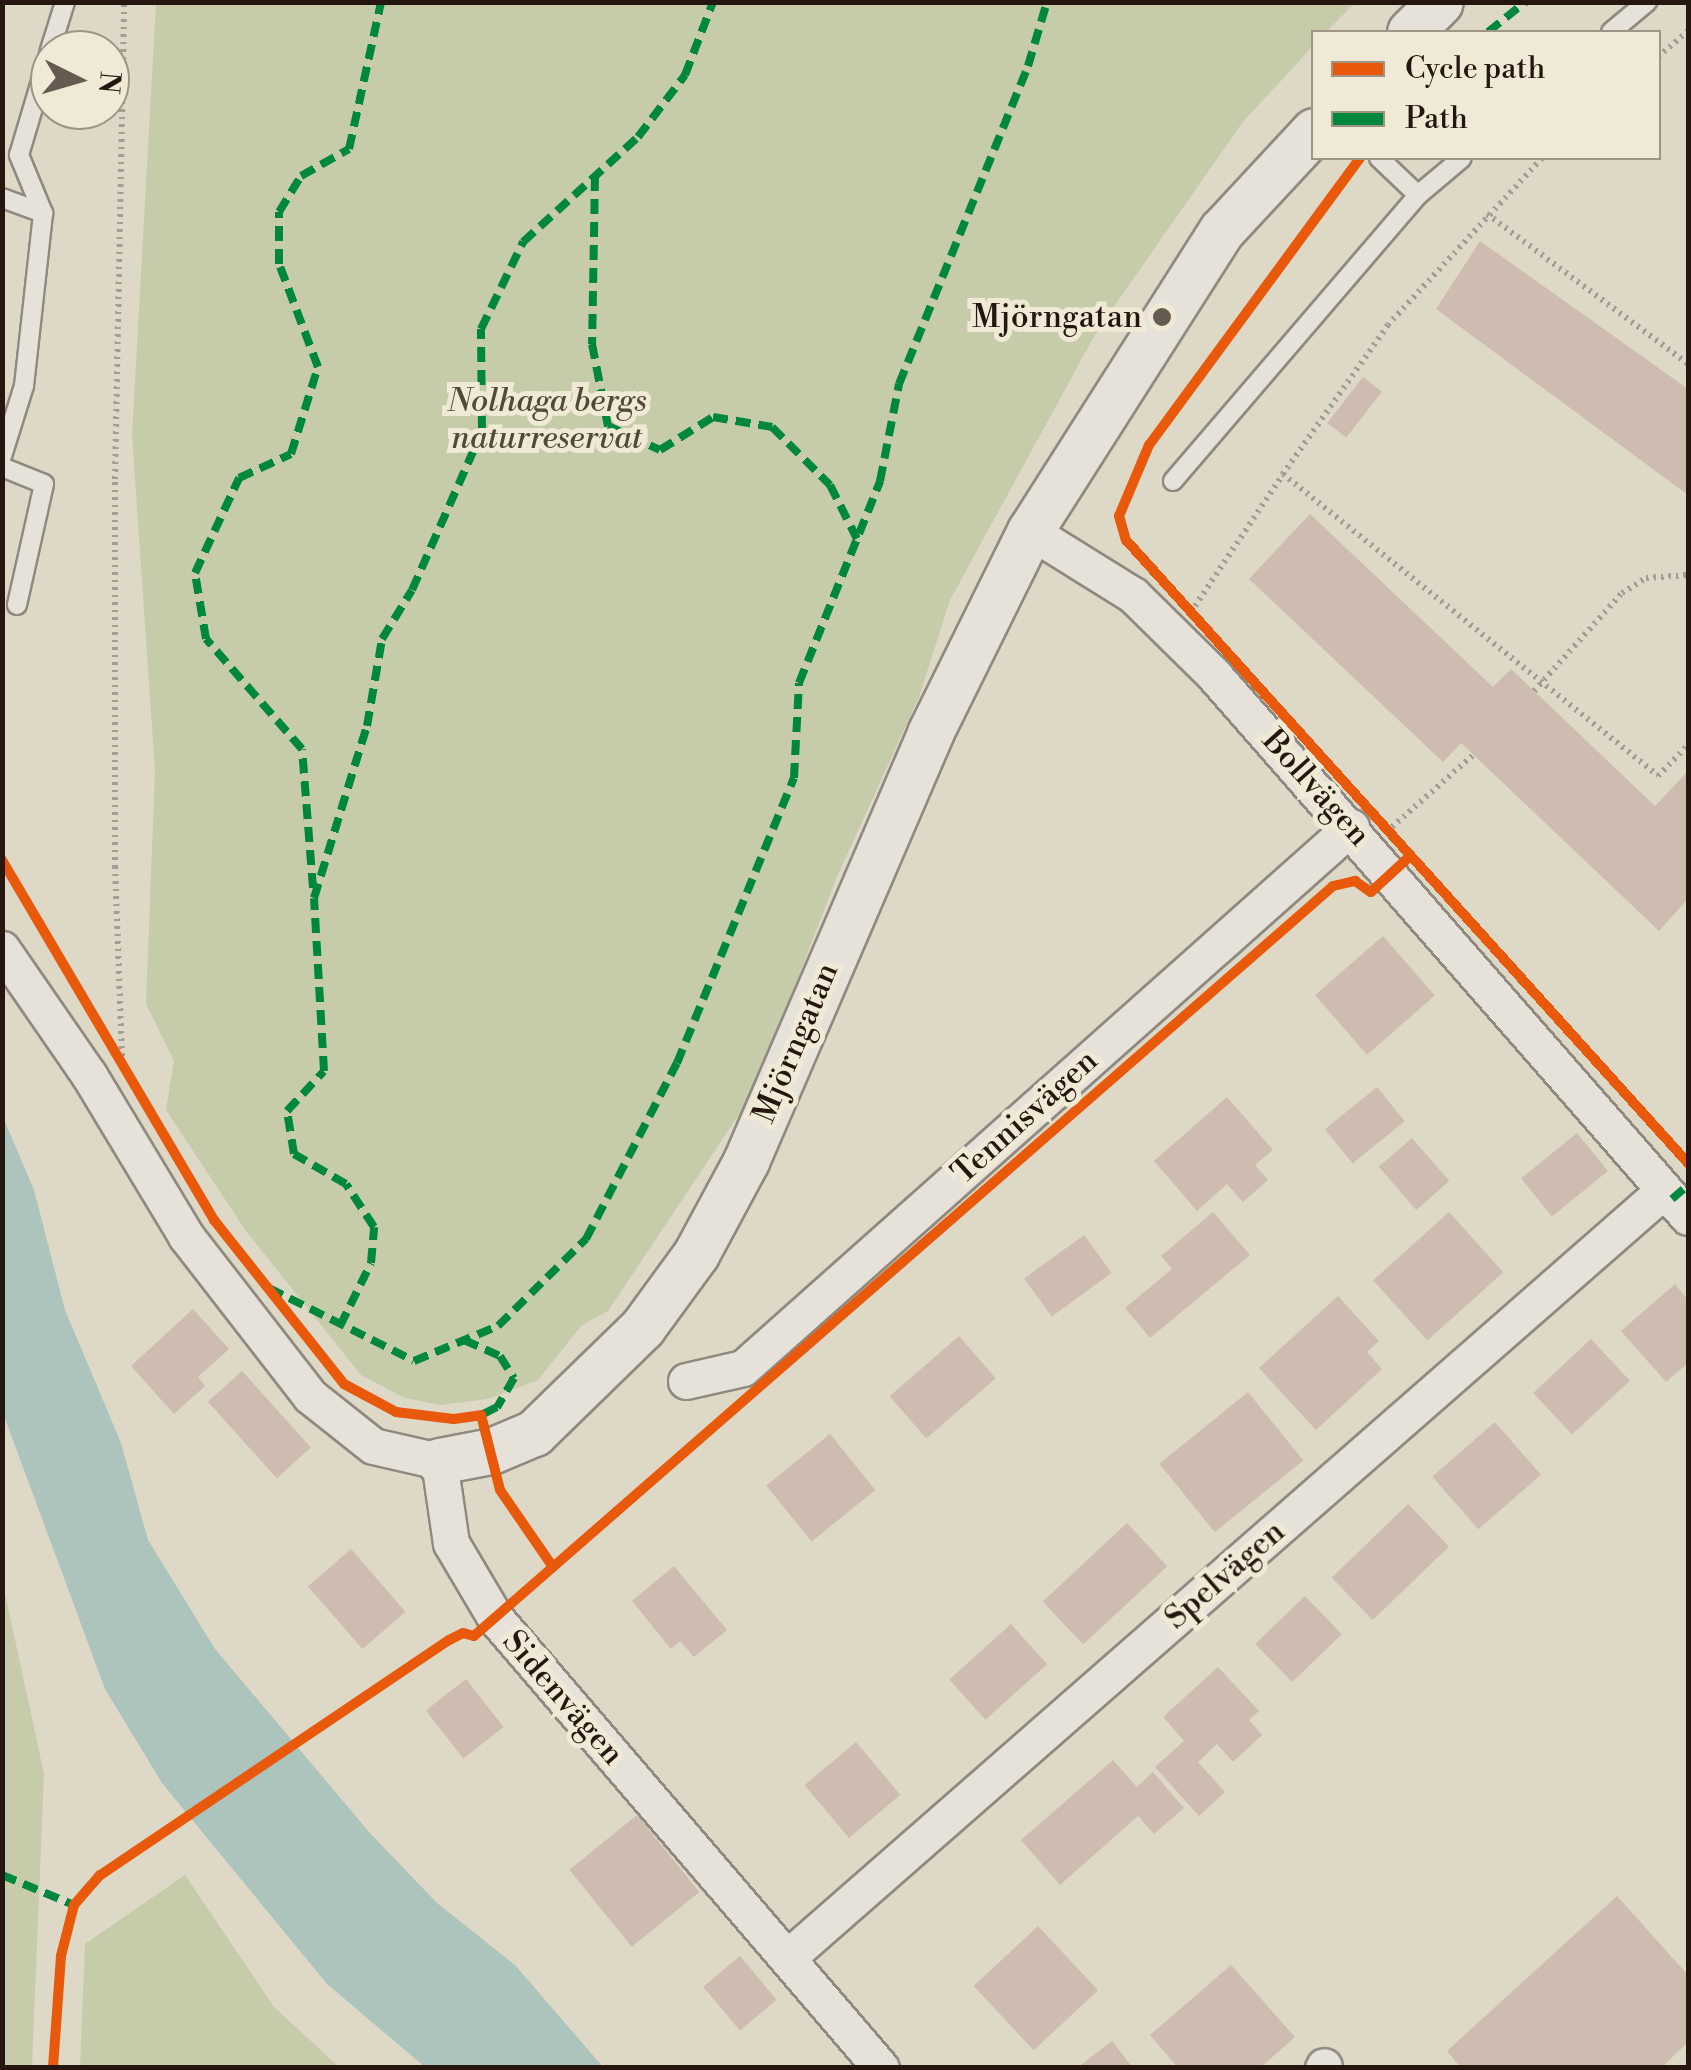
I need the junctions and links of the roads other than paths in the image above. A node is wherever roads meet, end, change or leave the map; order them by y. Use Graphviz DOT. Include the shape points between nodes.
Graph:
graph roads {
  1 [pos="64,2"];
  2 [pos="1440,2"];
  3 [pos="1647,2"];
  4 [pos="56,30"];
  5 [pos="1412,30"];
  6 [pos="1613,30"];
  7 [pos="30,118"];
  8 [pos="1311,134"];
  9 [pos="1381,160"];
  10 [pos="1460,160"];
  11 [pos="1418,194"];
  12 [pos="2,198"];
  13 [pos="43,213"];
  14 [pos="2,456"];
  15 [pos="2,467"];
  16 [pos="1173,481"];
  17 [pos="1030,531"];
  18 [pos="17,605"];
  19 [pos="1351,827"];
  20 [pos="2,948"];
  21 [pos="1663,1191"];
  22 [pos="1688,1217"];
  23 [pos="686,1381"];
  24 [pos="439,1461"];
  25 [pos="787,1958"];
  26 [pos="881,2068"];
  1 -- 4 [label="lane"];
  2 -- 5 [label="street"];
  3 -- 6 [label="lane"];
  7 -- 13 [label="lane" via="19,155"];
  8 -- 17 [label="street, Mjörngatan" via="1222,230"];
  9 -- 11 [label="lane"];
  10 -- 11 [label="lane"];
  11 -- 16 [label="lane"];
  12 -- 13 [label="lane"];
  13 -- 14 [label="lane" via="24,386"];
  15 -- 18 [label="lane" via="44,484"];
  17 -- 19 [label="street, Bollvägen" via="1133,595"];
  17 -- 24 [label="street, Mjörngatan" via="930,733 746,1161 696,1254 642,1328 534,1433 491,1451"];
  19 -- 21 [label="street, Bollvägen"];
  19 -- 23 [label="street, Tennisvägen" via="742,1368"];
  20 -- 24 [label="street" via="186,1236 310,1396 373,1446"];
  21 -- 22 [label="street, Bollvägen"];
  21 -- 25 [label="street, Spelvägen"];
  24 -- 25 [label="street, Sidenvägen" via="451,1544 484,1603"];
  25 -- 26 [label="street, Sidenvägen"];
}
